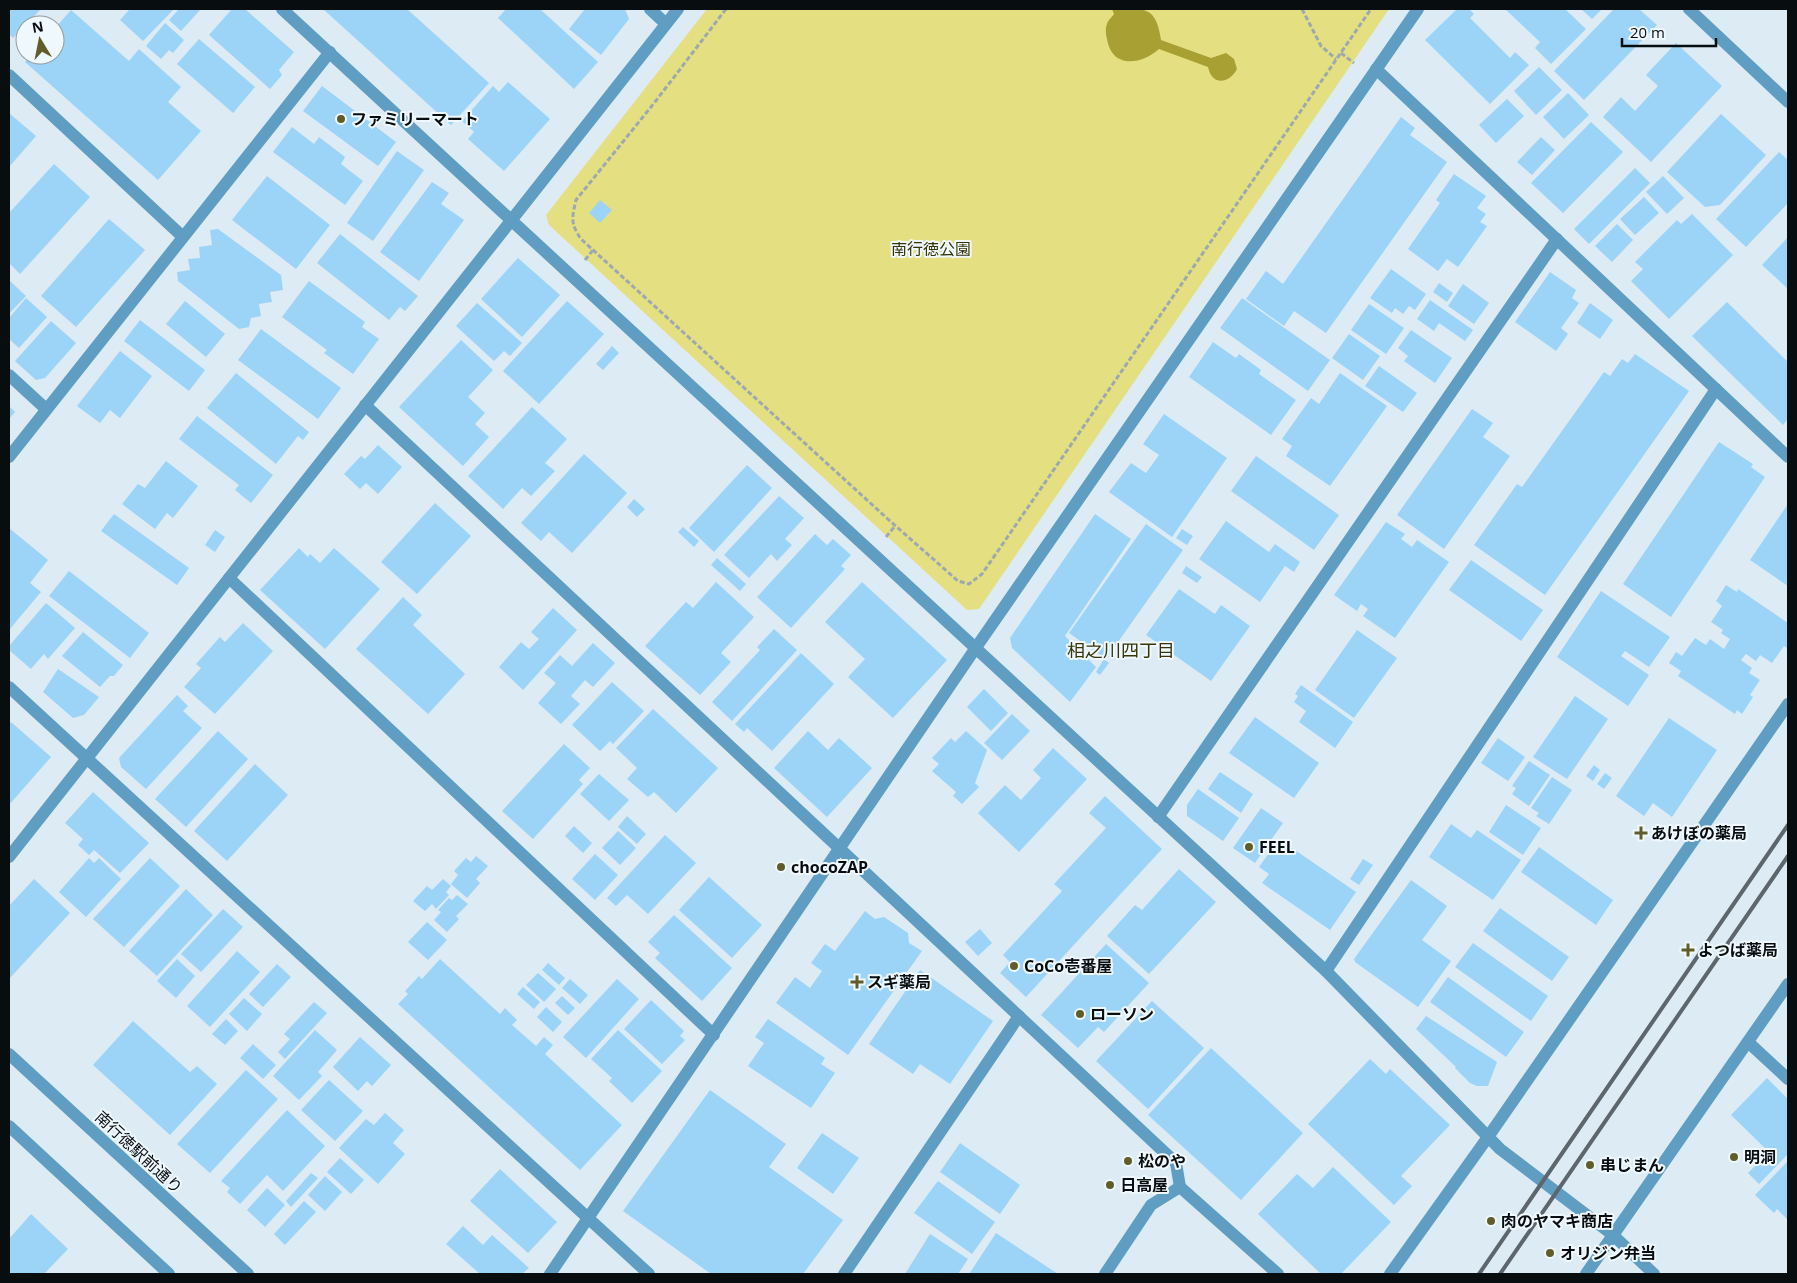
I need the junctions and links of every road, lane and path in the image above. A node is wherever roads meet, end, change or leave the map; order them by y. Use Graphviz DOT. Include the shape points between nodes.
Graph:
graph roads {
  1 [pos="282,9"];
  2 [pos="650,9"];
  3 [pos="678,9"];
  4 [pos="726,9"];
  5 [pos="1302,9"];
  6 [pos="1371,9"];
  7 [pos="1418,9"];
  8 [pos="1695,11"];
  9 [pos="666,24"];
  10 [pos="330,52"];
  11 [pos="1336,59"];
  12 [pos="1376,69"];
  13 [pos="9,75"];
  14 [pos="1788,102"];
  15 [pos="512,220"];
  16 [pos="183,237"];
  17 [pos="1557,239"];
  18 [pos="9,375"];
  19 [pos="1716,389"];
  20 [pos="365,405"];
  21 [pos="46,409"];
  22 [pos="9,457"];
  23 [pos="1788,457"];
  24 [pos="229,578"];
  25 [pos="975,649"];
  26 [pos="9,687"];
  27 [pos="1788,704"];
  28 [pos="86,758"];
  29 [pos="1158,816"];
  30 [pos="840,849"];
  31 [pos="9,858"];
  32 [pos="1326,971"];
  33 [pos="1788,984"];
  34 [pos="1019,1016"];
  35 [pos="714,1035"];
  36 [pos="1748,1042"];
  37 [pos="9,1054"];
  38 [pos="1788,1079"];
  39 [pos="9,1126"];
  40 [pos="1488,1137"];
  41 [pos="1180,1187"];
  42 [pos="588,1219"];
  43 [pos="1612,1235"];
  44 [pos="169,1274"];
  45 [pos="248,1274"];
  46 [pos="550,1274"];
  47 [pos="649,1274"];
  48 [pos="844,1274"];
  49 [pos="1105,1274"];
  50 [pos="1278,1274"];
  51 [pos="1390,1274"];
  52 [pos="1586,1274"];
  53 [pos="1654,1274"];
  1 -- 10 [label="street"];
  2 -- 9 [label="street"];
  3 -- 9 [label="street"];
  4 -- 11 [label="path" via="576,200 571,220 574,230 890,521 958,581 969,584 982,574"];
  5 -- 11 [label="path" via="1321,46"];
  6 -- 11 [label="path"];
  7 -- 12 [label="street"];
  8 -- 14 [label="street"];
  9 -- 15 [label="street"];
  10 -- 15 [label="street"];
  10 -- 16 [label="street"];
  12 -- 17 [label="street"];
  12 -- 25 [label="street"];
  13 -- 16 [label="street"];
  15 -- 20 [label="street"];
  15 -- 25 [label="street"];
  16 -- 21 [label="street"];
  17 -- 19 [label="street"];
  17 -- 29 [label="street"];
  18 -- 21 [label="street"];
  19 -- 23 [label="street"];
  19 -- 32 [label="street"];
  20 -- 24 [label="street"];
  20 -- 30 [label="street"];
  21 -- 22 [label="street"];
  24 -- 28 [label="street"];
  24 -- 35 [label="street"];
  25 -- 29 [label="street"];
  25 -- 30 [label="street"];
  26 -- 28 [label="street"];
  27 -- 40 [label="street"];
  28 -- 31 [label="street"];
  28 -- 42 [label="street"];
  29 -- 32 [label="street"];
  30 -- 34 [label="street"];
  30 -- 35 [label="street"];
  32 -- 40 [label="street"];
  33 -- 36 [label="street"];
  34 -- 41 [label="street" via="1176,1164"];
  34 -- 48 [label="street"];
  35 -- 42 [label="street"];
  36 -- 38 [label="street"];
  36 -- 43 [label="street"];
  37 -- 45 [label="street, 南行徳駅前通り"];
  39 -- 44 [label="street"];
  40 -- 43 [label="street"];
  40 -- 51 [label="street"];
  41 -- 49 [label="street" via="1151,1205"];
  41 -- 50 [label="street"];
  42 -- 46 [label="street"];
  42 -- 47 [label="street"];
  43 -- 52 [label="street"];
  43 -- 53 [label="street"];
}
